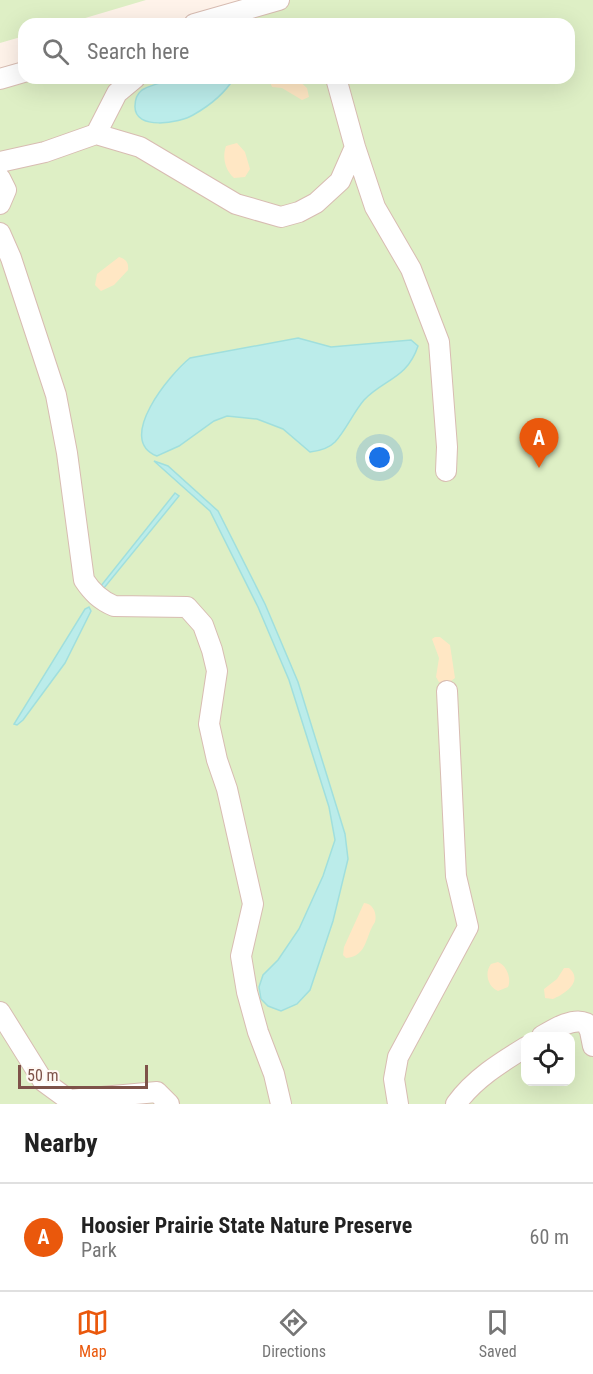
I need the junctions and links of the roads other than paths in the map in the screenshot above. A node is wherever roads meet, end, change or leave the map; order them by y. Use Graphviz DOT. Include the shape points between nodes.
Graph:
graph roads {
  1 [pos="279,0"];
  2 [pos="215,18"];
  3 [pos="18,74"];
  4 [pos="0,79"];
  5 [pos="128,84"];
  6 [pos="338,84"];
  7 [pos="96,134"];
  8 [pos="355,147"];
  9 [pos="0,162"];
  10 [pos="0,177"];
  11 [pos="0,204"];
  12 [pos="0,233"];
  13 [pos="446,471"];
  14 [pos="447,692"];
  15 [pos="0,1012"];
  16 [pos="550,1032"];
  17 [pos="593,1046"];
  18 [pos="521,1050"];
  19 [pos="168,1104"];
  20 [pos="281,1104"];
  21 [pos="398,1104"];
  22 [pos="456,1104"];
  1 -- 2 [label="street"];
  3 -- 4 [label="street"];
  5 -- 7 [label="street" via="117,93"];
  6 -- 8 [label="street"];
  7 -- 8 [label="street" via="140,147 236,204 281,217 316,203 340,181"];
  7 -- 9 [label="street"];
  8 -- 13 [label="street" via="375,207 411,269 439,342"];
  10 -- 11 [label="street" via="6,190"];
  12 -- 20 [label="street" via="12,258 56,395 84,580 104,602 114,606 187,607 203,625 212,650 217,671 209,724 253,904 241,956 247,992"];
  14 -- 21 [label="street" via="456,876 468,927 398,1057 394,1079"];
  15 -- 19 [label="street" via="43,1080 69,1100 157,1092"];
  16 -- 17 [label="street" via="581,1021 590,1031"];
  18 -- 22 [label="street" via="495,1066"];
}
